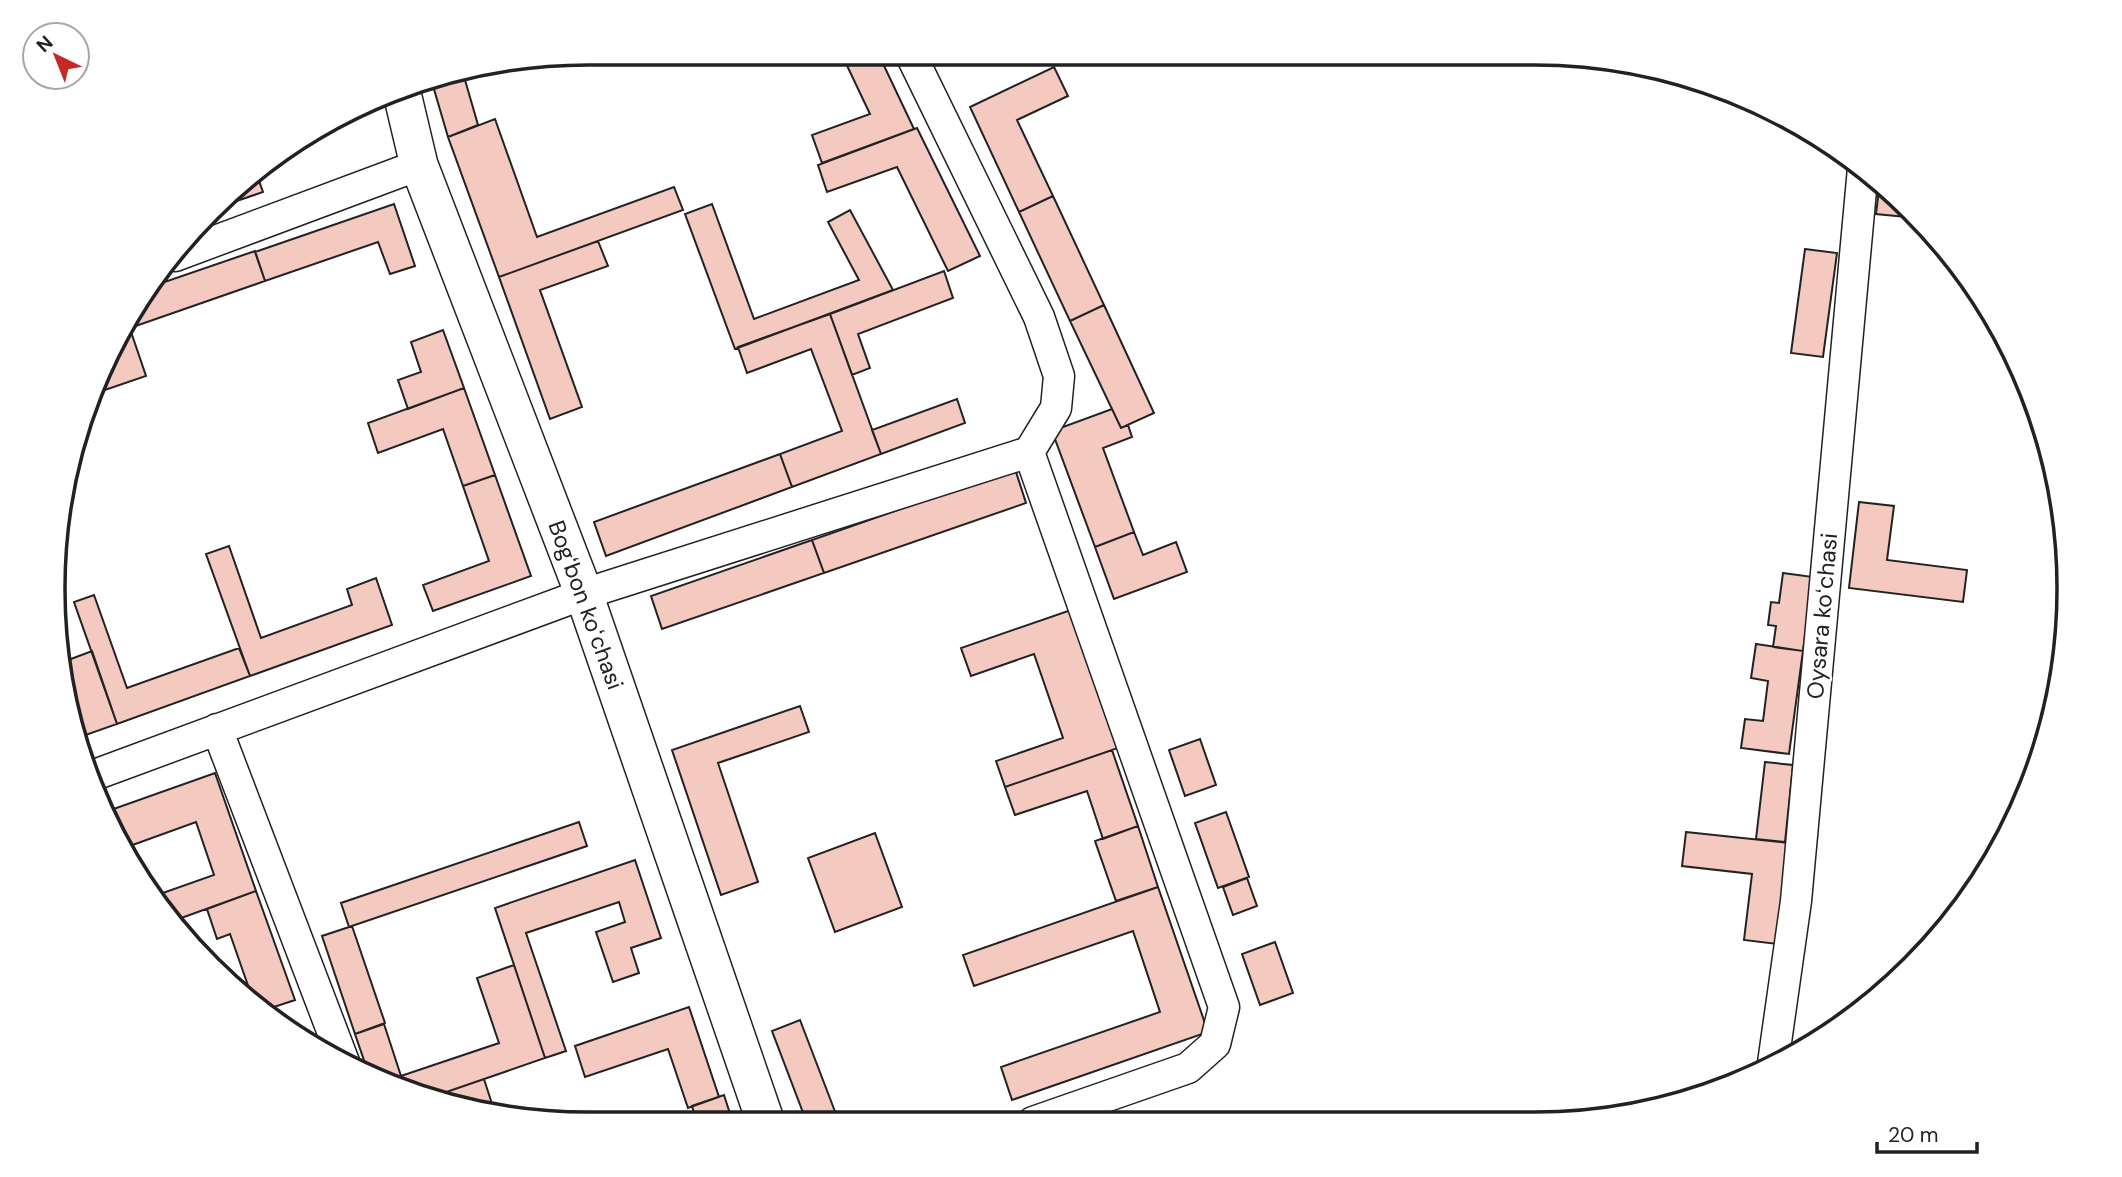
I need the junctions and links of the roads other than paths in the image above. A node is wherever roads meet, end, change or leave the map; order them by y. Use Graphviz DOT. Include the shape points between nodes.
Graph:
graph roads {
  1 [pos="916,65"];
  2 [pos="403,99"];
  3 [pos="419,165"];
  4 [pos="1862,181"];
  5 [pos="189,251"];
  6 [pos="1029,452"];
  7 [pos="584,594"];
  8 [pos="217,729"];
  9 [pos="99,773"];
  10 [pos="339,1048"];
  11 [pos="1774,1053"];
  12 [pos="762,1112"];
  13 [pos="1062,1112"];
  1 -- 6 [label="street" via="1039,317 1059,376 1056,408"];
  2 -- 3 [label="street, Bogʻbon koʻchasi"];
  3 -- 5 [label="street"];
  3 -- 7 [label="street, Bogʻbon koʻchasi"];
  4 -- 11 [label="street, Oysara koʻchasi" via="1796,901"];
  6 -- 7 [label="street"];
  6 -- 13 [label="street" via="1224,1007 1215,1044 1188,1068"];
  7 -- 8 [label="street"];
  7 -- 12 [label="street, Bogʻbon koʻchasi"];
  8 -- 9 [label="street"];
  8 -- 10 [label="street"];
}
